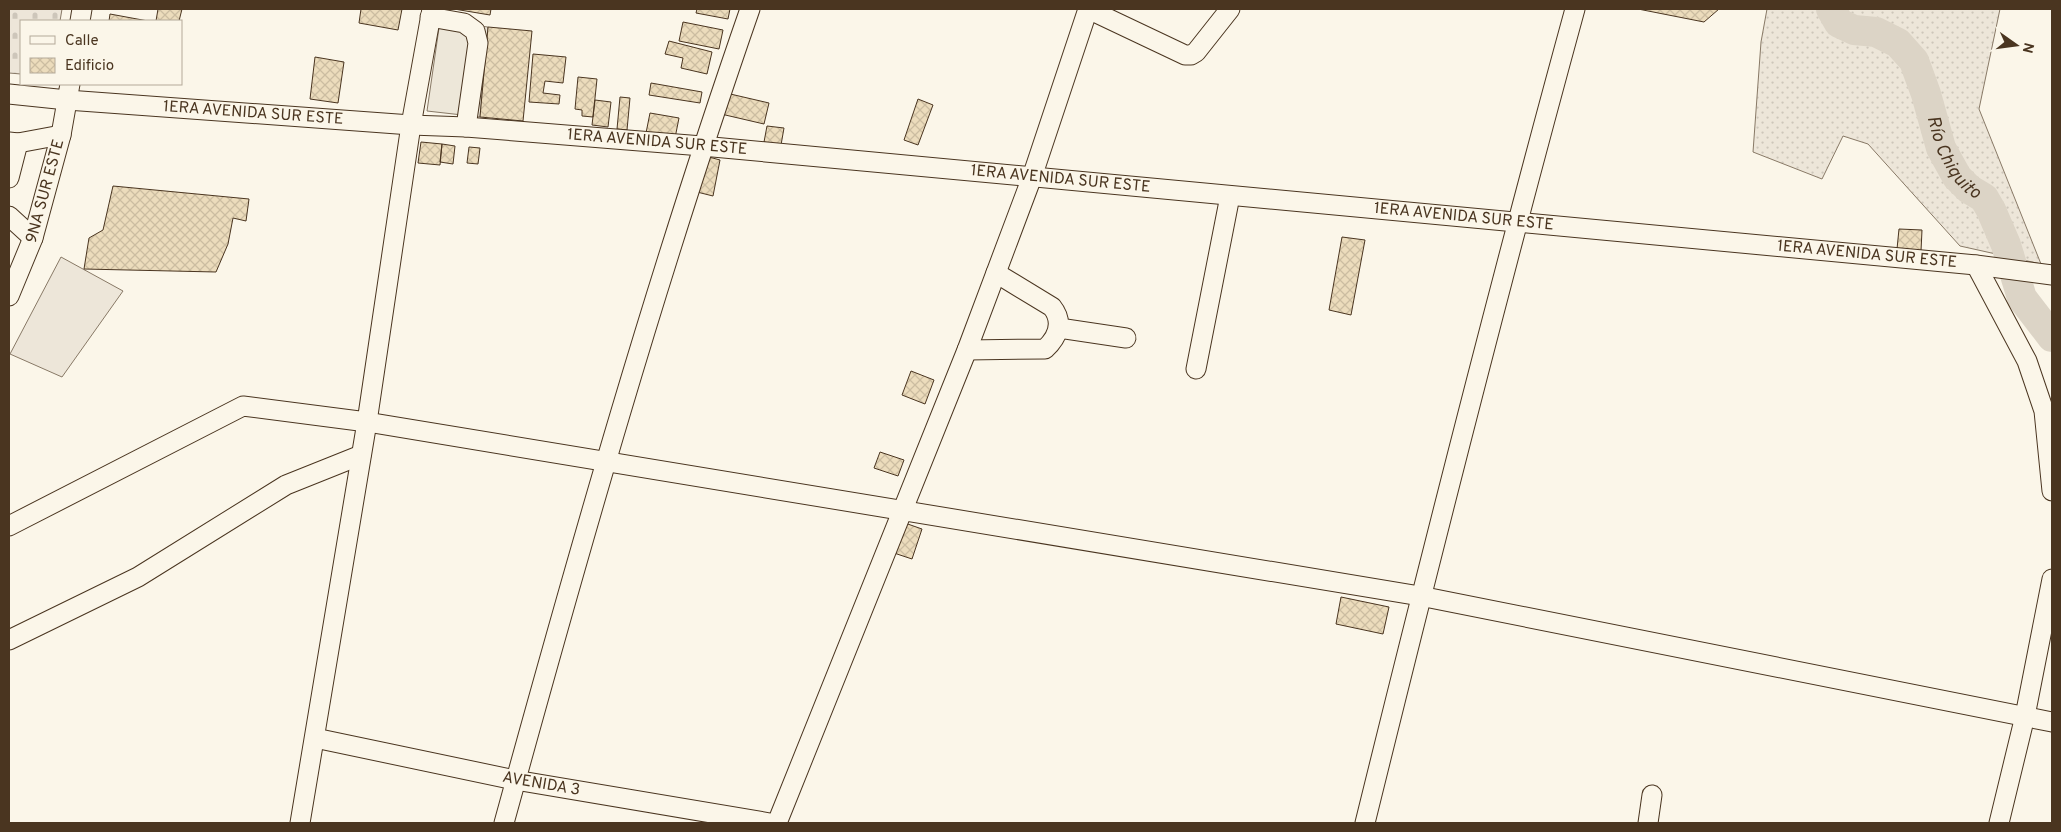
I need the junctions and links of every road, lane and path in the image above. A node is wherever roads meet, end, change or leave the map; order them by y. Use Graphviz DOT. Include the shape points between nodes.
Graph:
graph roads {
  1 [pos="750,9"];
  2 [pos="1088,9"];
  3 [pos="1230,9"];
  4 [pos="1575,9"];
  5 [pos="431,13"];
  6 [pos="68,92"];
  7 [pos="9,94"];
  8 [pos="412,126"];
  9 [pos="466,127"];
  10 [pos="61,135"];
  11 [pos="13,142"];
  12 [pos="702,146"];
  13 [pos="1032,177"];
  14 [pos="9,178"];
  15 [pos="1230,196"];
  16 [pos="9,216"];
  17 [pos="1517,222"];
  18 [pos="33,238"];
  19 [pos="1984,266"];
  20 [pos="996,273"];
  21 [pos="2044,274"];
  22 [pos="9,296"];
  23 [pos="1059,328"];
  24 [pos="1126,338"];
  25 [pos="967,350"];
  26 [pos="1196,369"];
  27 [pos="367,422"];
  28 [pos="361,455"];
  29 [pos="606,462"];
  30 [pos="2052,491"];
  31 [pos="903,512"];
  32 [pos="9,526"];
  33 [pos="2052,578"];
  34 [pos="1420,596"];
  35 [pos="9,640"];
  36 [pos="2025,716"];
  37 [pos="2052,722"];
  38 [pos="315,738"];
  39 [pos="515,780"];
  40 [pos="1652,795"];
  41 [pos="300,823"];
  42 [pos="504,823"];
  43 [pos="770,823"];
  44 [pos="777,823"];
  45 [pos="1365,823"];
  46 [pos="1648,823"];
  47 [pos="1999,823"];
  1 -- 12 [label="street"];
  2 -- 3 [label="street" via="1191,55"];
  2 -- 13 [label="street"];
  4 -- 17 [label="street"];
  5 -- 8 [label="street"];
  5 -- 9 [label="street" via="464,23 475,31 478,44"];
  6 -- 7 [label="street, 1ERA AVENIDA SUR ESTE"];
  6 -- 8 [label="street, 1ERA AVENIDA SUR ESTE"];
  6 -- 10 [label="street, 9NA SUR ESTE"];
  8 -- 9 [label="street, 1ERA AVENIDA SUR ESTE"];
  8 -- 27 [label="street"];
  9 -- 12 [label="street, 1ERA AVENIDA SUR ESTE"];
  10 -- 11 [label="street"];
  10 -- 18 [label="street, 9NA SUR ESTE"];
  11 -- 14 [label="street"];
  12 -- 13 [label="street, 1ERA AVENIDA SUR ESTE"];
  12 -- 29 [label="street"];
  13 -- 15 [label="street, 1ERA AVENIDA SUR ESTE"];
  13 -- 20 [label="street"];
  15 -- 17 [label="street, 1ERA AVENIDA SUR ESTE"];
  15 -- 26 [label="street"];
  16 -- 18 [label="street"];
  17 -- 19 [label="street, 1ERA AVENIDA SUR ESTE"];
  17 -- 34 [label="street"];
  18 -- 22 [label="street, 9NA SUR ESTE"];
  19 -- 21 [label="street, 1ERA AVENIDA SUR ESTE"];
  19 -- 30 [label="street" via="2027,361 2044,411"];
  20 -- 23 [label="street" via="1052,307 1058,314"];
  20 -- 25 [label="street"];
  23 -- 24 [label="street"];
  23 -- 25 [label="street" via="1054,341 1044,349"];
  25 -- 31 [label="street"];
  27 -- 28 [label="street"];
  27 -- 29 [label="street"];
  27 -- 32 [label="street" via="243,406"];
  28 -- 35 [label="street" via="286,485 138,577"];
  28 -- 38 [label="street"];
  29 -- 31 [label="street"];
  29 -- 39 [label="street"];
  31 -- 34 [label="street"];
  31 -- 44 [label="street"];
  33 -- 36 [label="street"];
  34 -- 36 [label="street"];
  34 -- 45 [label="street"];
  36 -- 37 [label="street"];
  36 -- 47 [label="street"];
  38 -- 39 [label="street, AVENIDA 3"];
  38 -- 41 [label="street"];
  39 -- 42 [label="street"];
  39 -- 43 [label="street, AVENIDA 3"];
  40 -- 46 [label="street"];
}
